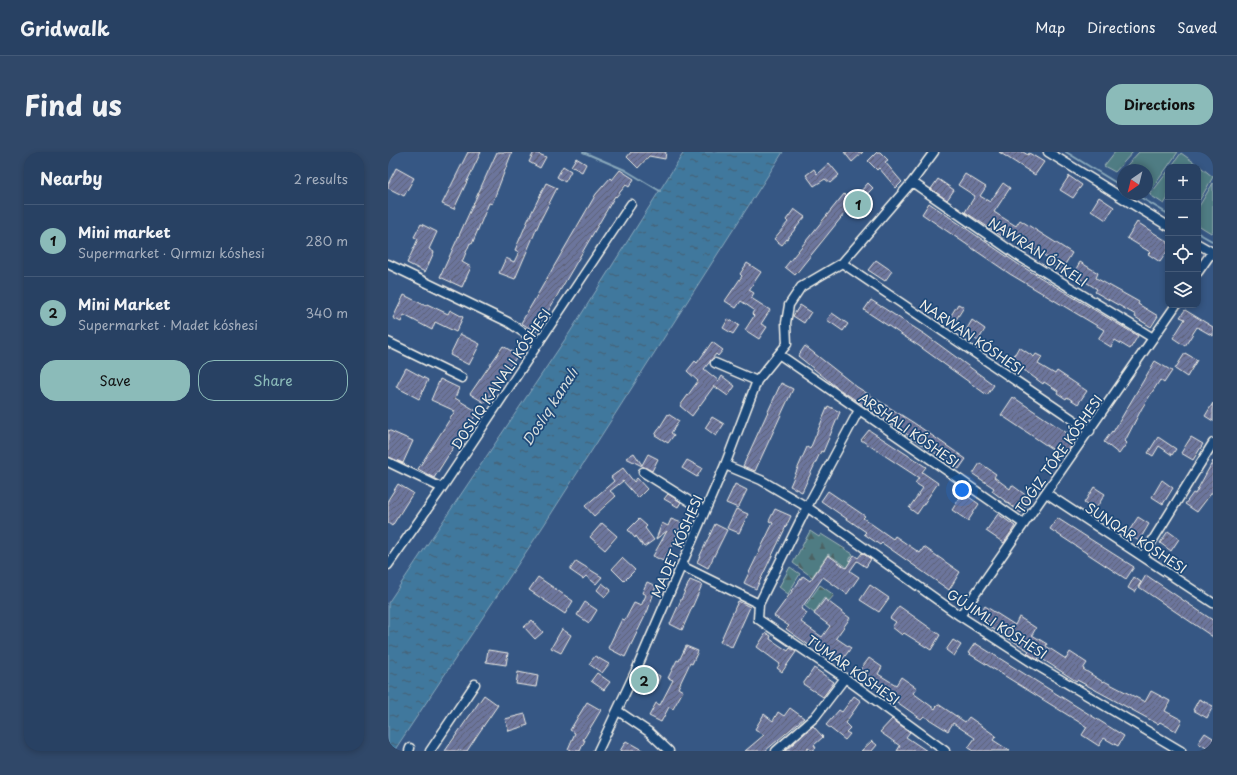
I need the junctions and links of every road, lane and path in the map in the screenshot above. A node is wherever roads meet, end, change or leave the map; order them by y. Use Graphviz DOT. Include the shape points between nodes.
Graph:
graph roads {
  1 [pos="934,152"];
  2 [pos="1048,152"];
  3 [pos="912,182"];
  4 [pos="631,204"];
  5 [pos="1165,224"];
  6 [pos="1201,246"];
  7 [pos="842,263"];
  8 [pos="388,264"];
  9 [pos="1201,268"];
  10 [pos="1174,308"];
  11 [pos="1153,338"];
  12 [pos="388,342"];
  13 [pos="540,343"];
  14 [pos="780,355"];
  15 [pos="715,363"];
  16 [pos="462,378"];
  17 [pos="757,381"];
  18 [pos="859,410"];
  19 [pos="1090,431"];
  20 [pos="1213,443"];
  21 [pos="388,462"];
  22 [pos="725,465"];
  23 [pos="643,472"];
  24 [pos="442,488"];
  25 [pos="1046,493"];
  26 [pos="807,507"];
  27 [pos="705,511"];
  28 [pos="1024,524"];
  29 [pos="1142,556"];
  30 [pos="388,565"];
  31 [pos="682,566"];
  32 [pos="1213,603"];
  33 [pos="759,604"];
  34 [pos="960,616"];
  35 [pos="845,678"];
  36 [pos="475,684"];
  37 [pos="618,711"];
  38 [pos="942,750"];
  39 [pos="430,751"];
  40 [pos="598,751"];
  41 [pos="669,751"];
  42 [pos="776,751"];
  43 [pos="1181,751"];
  1 -- 3 [label="street"];
  2 -- 5 [label="street"];
  3 -- 7 [label="street"];
  3 -- 11 [label="street, NAWRAN ÓTKELI" via="1017,254"];
  4 -- 13 [label="street"];
  6 -- 9 [label="street" via="1212,252"];
  7 -- 14 [label="street" via="801,287 789,305 786,323 787,344"];
  7 -- 19 [label="street, NARWAN KÓSHESI"];
  8 -- 13 [label="street" via="508,322"];
  10 -- 11 [label="street"];
  11 -- 19 [label="street"];
  12 -- 16 [label="street"];
  13 -- 24 [label="street"];
  14 -- 17 [label="street, MADET KÓSHESI"];
  14 -- 18 [label="street"];
  15 -- 17 [label="street"];
  17 -- 22 [label="street, MADET KÓSHESI"];
  18 -- 26 [label="street"];
  18 -- 28 [label="street"];
  19 -- 25 [label="street"];
  20 -- 29 [label="street"];
  21 -- 24 [label="street"];
  22 -- 26 [label="street, GÚJIMLI KÓSHESI" via="761,480"];
  22 -- 27 [label="street, MADET KÓSHESI"];
  23 -- 27 [label="street"];
  24 -- 30 [label="street"];
  25 -- 28 [label="street"];
  25 -- 29 [label="street, SUNQAR KÓSHESI"];
  26 -- 33 [label="street"];
  26 -- 34 [label="street, GÚJIMLI KÓSHESI"];
  27 -- 31 [label="street, MADET KÓSHESI"];
  28 -- 34 [label="street"];
  29 -- 32 [label="street, SUNQAR KÓSHESI"];
  31 -- 33 [label="street"];
  31 -- 37 [label="street, MADET KÓSHESI"];
  33 -- 35 [label="street, TUMAR KÓSHESI" via="758,619"];
  34 -- 43 [label="street, GÚJIMLI KÓSHESI" via="1031,662"];
  35 -- 38 [label="street, TUMAR KÓSHESI"];
  35 -- 42 [label="street" via="815,717"];
  36 -- 39 [label="street"];
  37 -- 40 [label="street, MADET KÓSHESI"];
  37 -- 41 [label="street" via="649,732"];
}
